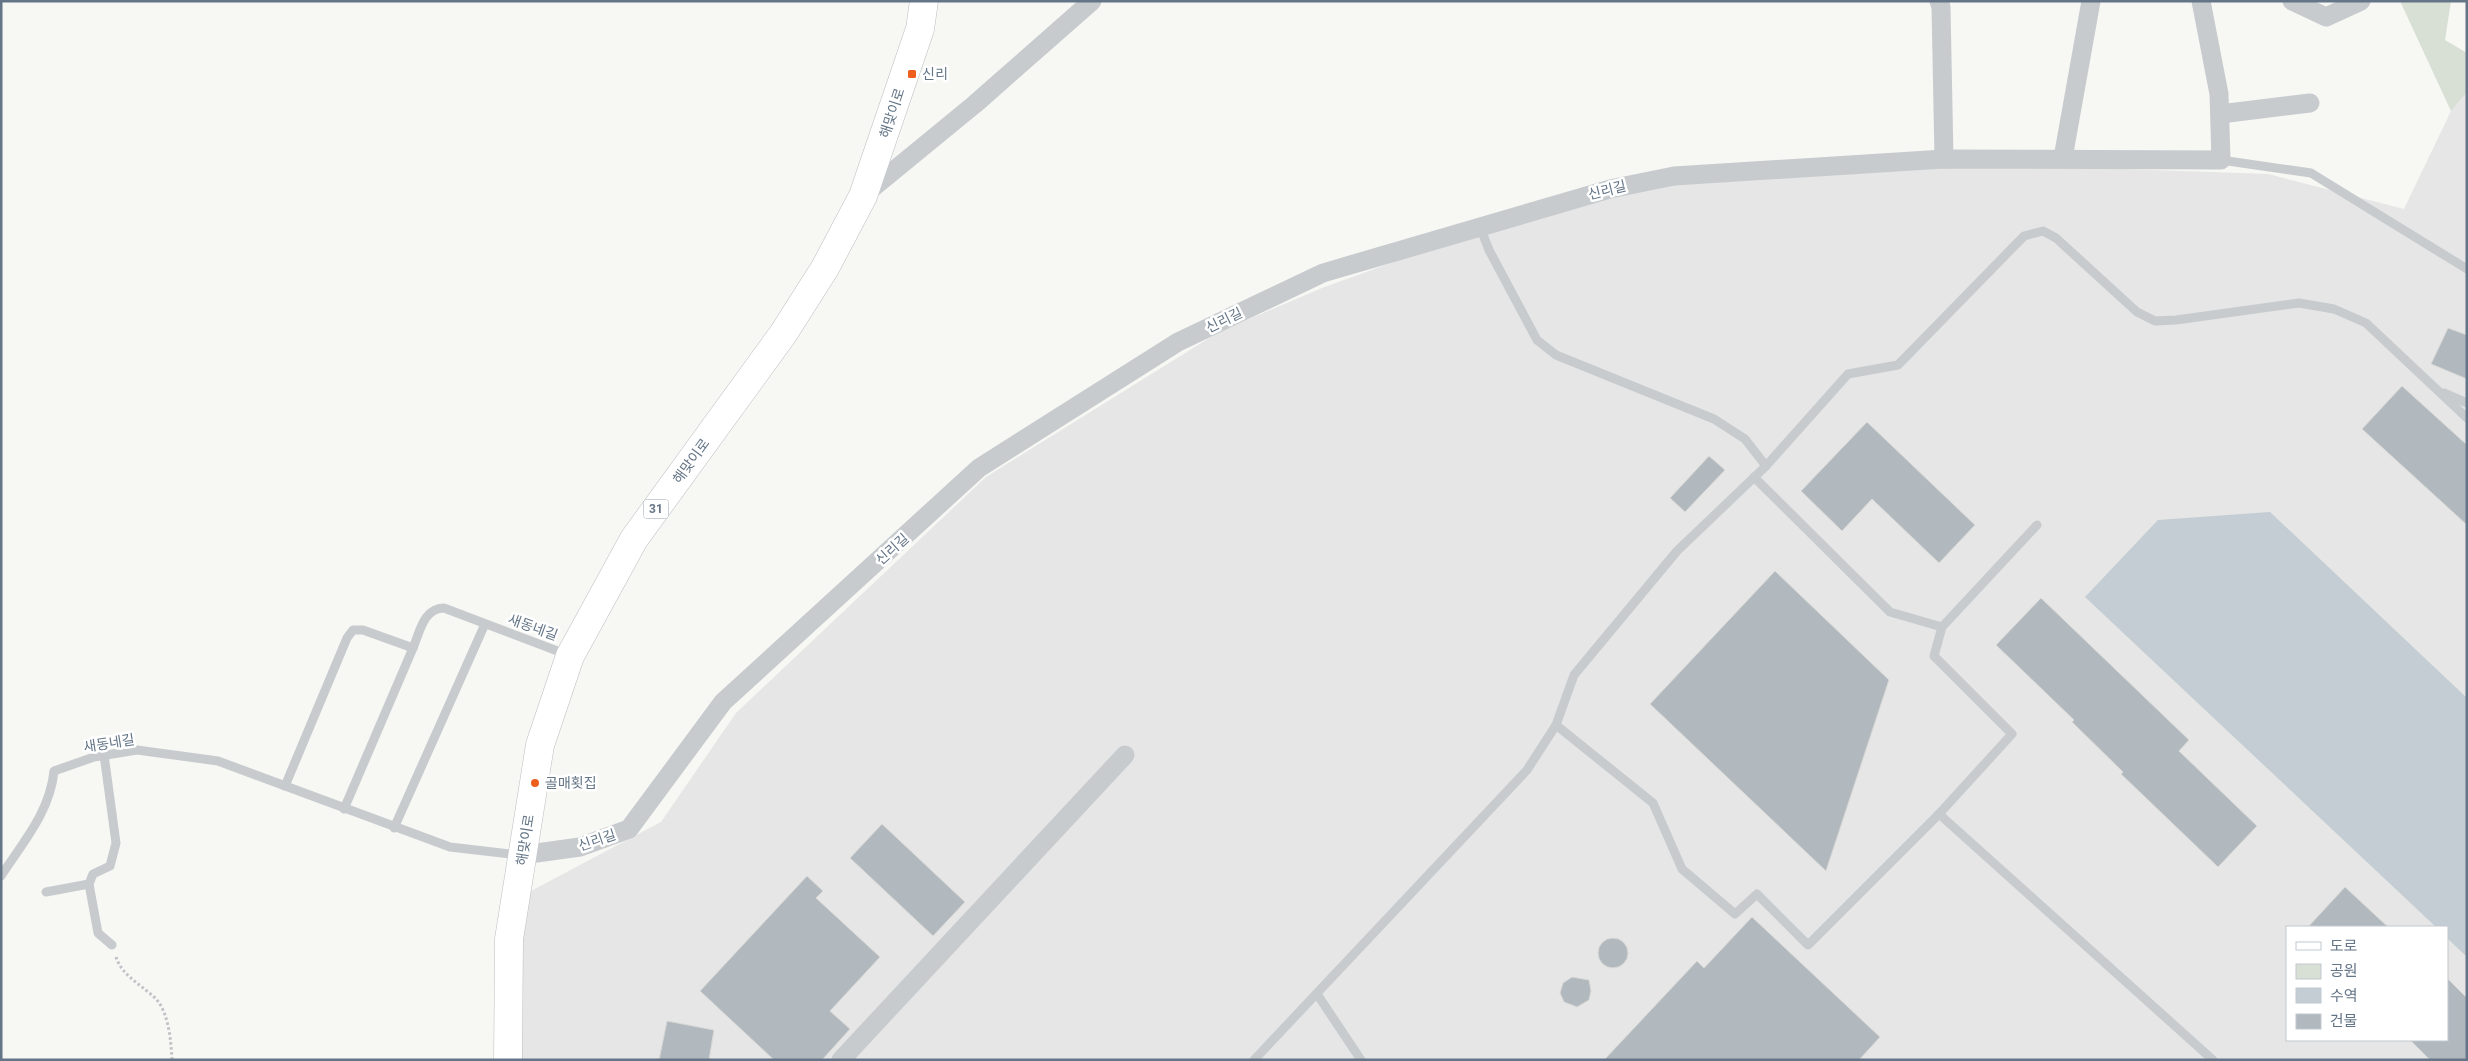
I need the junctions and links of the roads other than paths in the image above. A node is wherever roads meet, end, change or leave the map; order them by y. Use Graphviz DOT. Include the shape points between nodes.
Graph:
graph roads {
  1 [pos="924,1"];
  2 [pos="1092,1"];
  3 [pos="1939,1"];
  4 [pos="2091,1"];
  5 [pos="2200,1"];
  6 [pos="2292,1"];
  7 [pos="2361,1"];
  8 [pos="2310,104"];
  9 [pos="2220,114"];
  10 [pos="1944,158"];
  11 [pos="2062,158"];
  12 [pos="2221,160"];
  13 [pos="863,196"];
  14 [pos="1479,226"];
  15 [pos="2467,269"];
  16 [pos="2437,390"];
  17 [pos="2467,403"];
  18 [pos="2467,418"];
  19 [pos="1766,466"];
  20 [pos="1754,477"];
  21 [pos="2037,525"];
  22 [pos="485,624"];
  23 [pos="1942,627"];
  24 [pos="413,648"];
  25 [pos="570,656"];
  26 [pos="1556,725"];
  27 [pos="104,755"];
  28 [pos="1125,756"];
  29 [pos="285,786"];
  30 [pos="344,809"];
  31 [pos="1939,814"];
  32 [pos="394,828"];
  33 [pos="522,855"];
  34 [pos="1,876"];
  35 [pos="89,884"];
  36 [pos="46,892"];
  37 [pos="112,945"];
  38 [pos="1317,994"];
  39 [pos="508,1060"];
  40 [pos="841,1060"];
  41 [pos="1254,1060"];
  42 [pos="1361,1060"];
  43 [pos="2213,1060"];
  1 -- 13 [label="main road, 해맞이로 / 31" via="920,29"];
  2 -- 13 [label="street" via="975,104"];
  3 -- 10 [label="street"];
  4 -- 11 [label="street"];
  5 -- 9 [label="street" via="2219,94"];
  6 -- 7 [label="street" via="2326,17"];
  8 -- 9 [label="street"];
  9 -- 12 [label="street"];
  10 -- 11 [label="street, 신리길"];
  10 -- 14 [label="street, 신리길" via="1674,176 1610,189"];
  11 -- 12 [label="street, 신리길"];
  12 -- 15 [label="lane" via="2310,173"];
  13 -- 25 [label="main road, 해맞이로 / 31" via="826,268 783,334 634,539"];
  14 -- 19 [label="lane" via="1488,250 1537,340 1556,355 1714,419 1745,439"];
  14 -- 33 [label="street, 신리길" via="1323,273 1187,338 979,468 723,702 629,829 580,847"];
  16 -- 17 [label="lane"];
  16 -- 18 [label="lane"];
  16 -- 19 [label="lane" via="2366,323 2334,309 2299,303 2155,321 2137,312 2056,238 2043,232 2024,236 1898,365 1848,374"];
  19 -- 20 [label="lane"];
  20 -- 23 [label="lane" via="1890,612"];
  20 -- 26 [label="lane" via="1678,551 1574,676"];
  21 -- 23 [label="lane"];
  22 -- 24 [label="lane, 새동네길" via="444,608 435,608 428,613"];
  22 -- 25 [label="lane, 새동네길"];
  22 -- 32 [label="lane"];
  23 -- 31 [label="lane" via="1934,656 2012,734"];
  24 -- 29 [label="lane" via="363,630 353,630"];
  24 -- 30 [label="lane, 새동네길"];
  25 -- 33 [label="main road, 해맞이로 / 31" via="540,744"];
  26 -- 31 [label="lane" via="1653,803 1682,868 1735,914 1757,894 1808,945"];
  26 -- 38 [label="lane" via="1527,770"];
  27 -- 29 [label="lane, 새동네길" via="137,750 218,761"];
  27 -- 34 [label="lane, 새동네길" via="54,770 52,788 41,818"];
  27 -- 35 [label="lane" via="116,843 110,866 93,874"];
  28 -- 40 [label="street"];
  29 -- 30 [label="lane, 새동네길"];
  30 -- 32 [label="lane, 새동네길"];
  31 -- 43 [label="lane"];
  32 -- 33 [label="lane, 새동네길" via="450,847"];
  33 -- 39 [label="main road, 해맞이로 / 31" via="509,939"];
  35 -- 36 [label="lane"];
  35 -- 37 [label="lane" via="98,933"];
  38 -- 41 [label="lane"];
  38 -- 42 [label="lane"];
}
